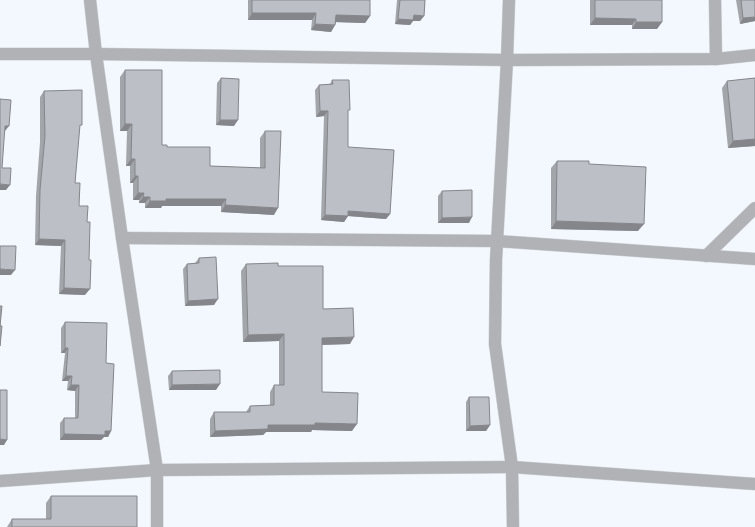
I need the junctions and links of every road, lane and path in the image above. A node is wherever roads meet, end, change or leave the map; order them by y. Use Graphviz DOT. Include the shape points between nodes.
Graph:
graph roads {
  1 [pos="90,0"];
  2 [pos="509,0"];
  3 [pos="716,0"];
  4 [pos="0,54"];
  5 [pos="96,54"];
  6 [pos="755,55"];
  7 [pos="716,58"];
  8 [pos="507,60"];
  9 [pos="755,208"];
  10 [pos="122,238"];
  11 [pos="497,241"];
  12 [pos="706,256"];
  13 [pos="755,259"];
  14 [pos="512,467"];
  15 [pos="157,470"];
  16 [pos="0,481"];
  17 [pos="755,484"];
  18 [pos="158,527"];
  19 [pos="513,527"];
  1 -- 5 [label="street"];
  2 -- 8 [label="street"];
  3 -- 7 [label="street"];
  4 -- 5 [label="street"];
  5 -- 8 [label="street"];
  5 -- 10 [label="street"];
  6 -- 7 [label="street"];
  7 -- 8 [label="street"];
  8 -- 11 [label="street"];
  9 -- 12 [label="street"];
  10 -- 11 [label="street"];
  10 -- 15 [label="street"];
  11 -- 12 [label="street"];
  11 -- 14 [label="street" via="495,344"];
  12 -- 13 [label="street"];
  14 -- 15 [label="street"];
  14 -- 17 [label="street"];
  14 -- 19 [label="street"];
  15 -- 16 [label="street"];
  15 -- 18 [label="street"];
}
